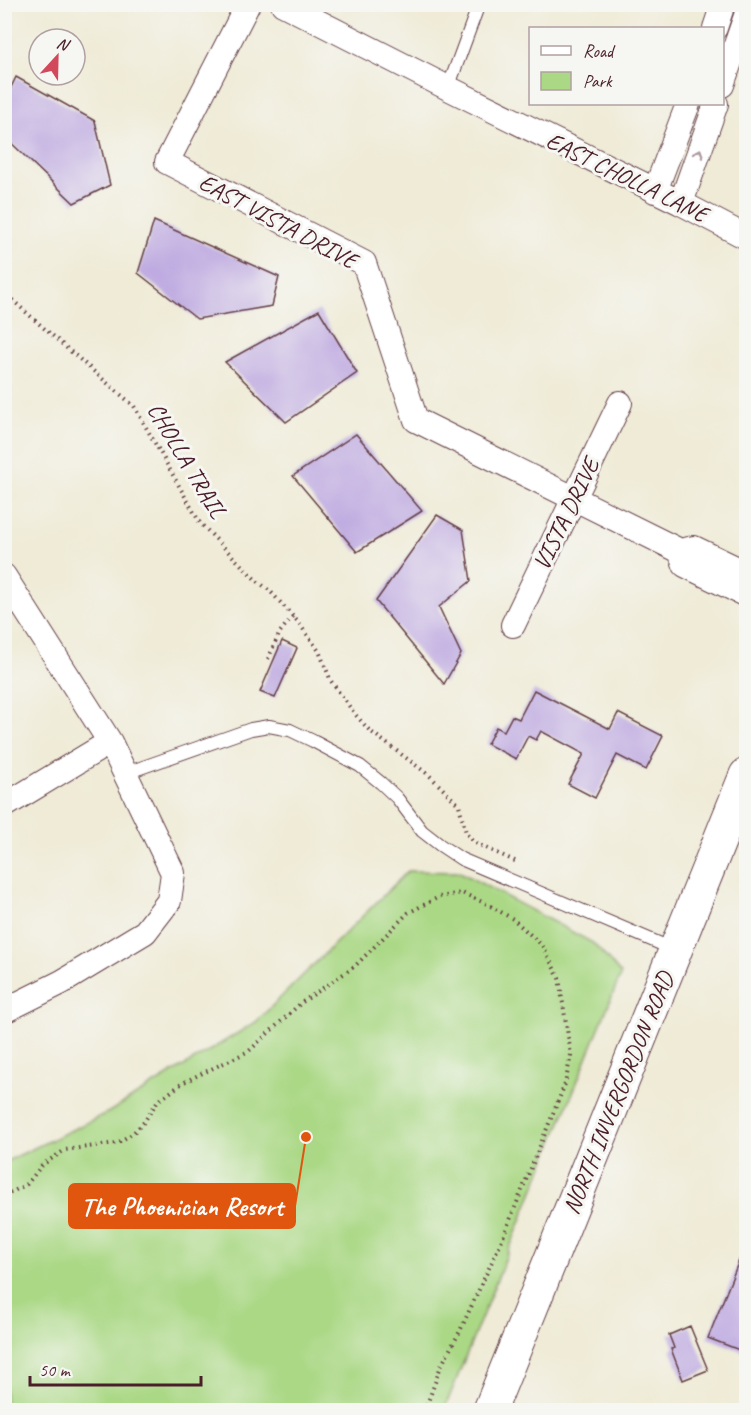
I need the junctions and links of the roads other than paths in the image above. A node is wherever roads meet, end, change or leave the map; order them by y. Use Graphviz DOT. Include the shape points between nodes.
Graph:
graph roads {
  1 [pos="248,4"];
  2 [pos="283,4"];
  3 [pos="479,4"];
  4 [pos="723,4"];
  5 [pos="747,16"];
  6 [pos="715,27"];
  7 [pos="724,82"];
  8 [pos="448,88"];
  9 [pos="688,105"];
  10 [pos="716,105"];
  11 [pos="656,191"];
  12 [pos="681,203"];
  13 [pos="747,237"];
  14 [pos="620,403"];
  15 [pos="574,499"];
  16 [pos="680,551"];
  17 [pos="747,573"];
  18 [pos="4,576"];
  19 [pos="747,595"];
  20 [pos="513,625"];
  21 [pos="110,742"];
  22 [pos="126,773"];
  23 [pos="747,775"];
  24 [pos="4,806"];
  25 [pos="676,951"];
  26 [pos="4,1011"];
  27 [pos="490,1410"];
  1 -- 15 [label="street, EAST VISTA DRIVE" via="167,162 364,263 416,420"];
  2 -- 8 [label="street, EAST CHOLLA LANE"];
  3 -- 8 [label="lane"];
  4 -- 6 [label="street"];
  5 -- 7 [label="street"];
  8 -- 11 [label="street, EAST CHOLLA LANE"];
  9 -- 11 [label="street"];
  12 -- 10 [label="street, one-way"];
  11 -- 12 [label="street, EAST CHOLLA LANE"];
  12 -- 13 [label="street, EAST CHOLLA LANE"];
  14 -- 15 [label="street, VISTA DRIVE"];
  15 -- 16 [label="street, EAST VISTA DRIVE"];
  15 -- 20 [label="street, VISTA DRIVE"];
  16 -- 17 [label="street, EAST VISTA DRIVE" via="694,548"];
  16 -- 19 [label="street, EAST VISTA DRIVE" via="685,565"];
  18 -- 21 [label="street"];
  21 -- 22 [label="street"];
  21 -- 24 [label="street"];
  22 -- 25 [label="lane" via="251,729 268,726 290,730 360,766 397,798 422,831 461,858"];
  22 -- 26 [label="street" via="173,873 169,901 145,932 62,982"];
  23 -- 25 [label="street, NORTH INVERGORDON ROAD"];
  25 -- 27 [label="street, NORTH INVERGORDON ROAD"];
}
